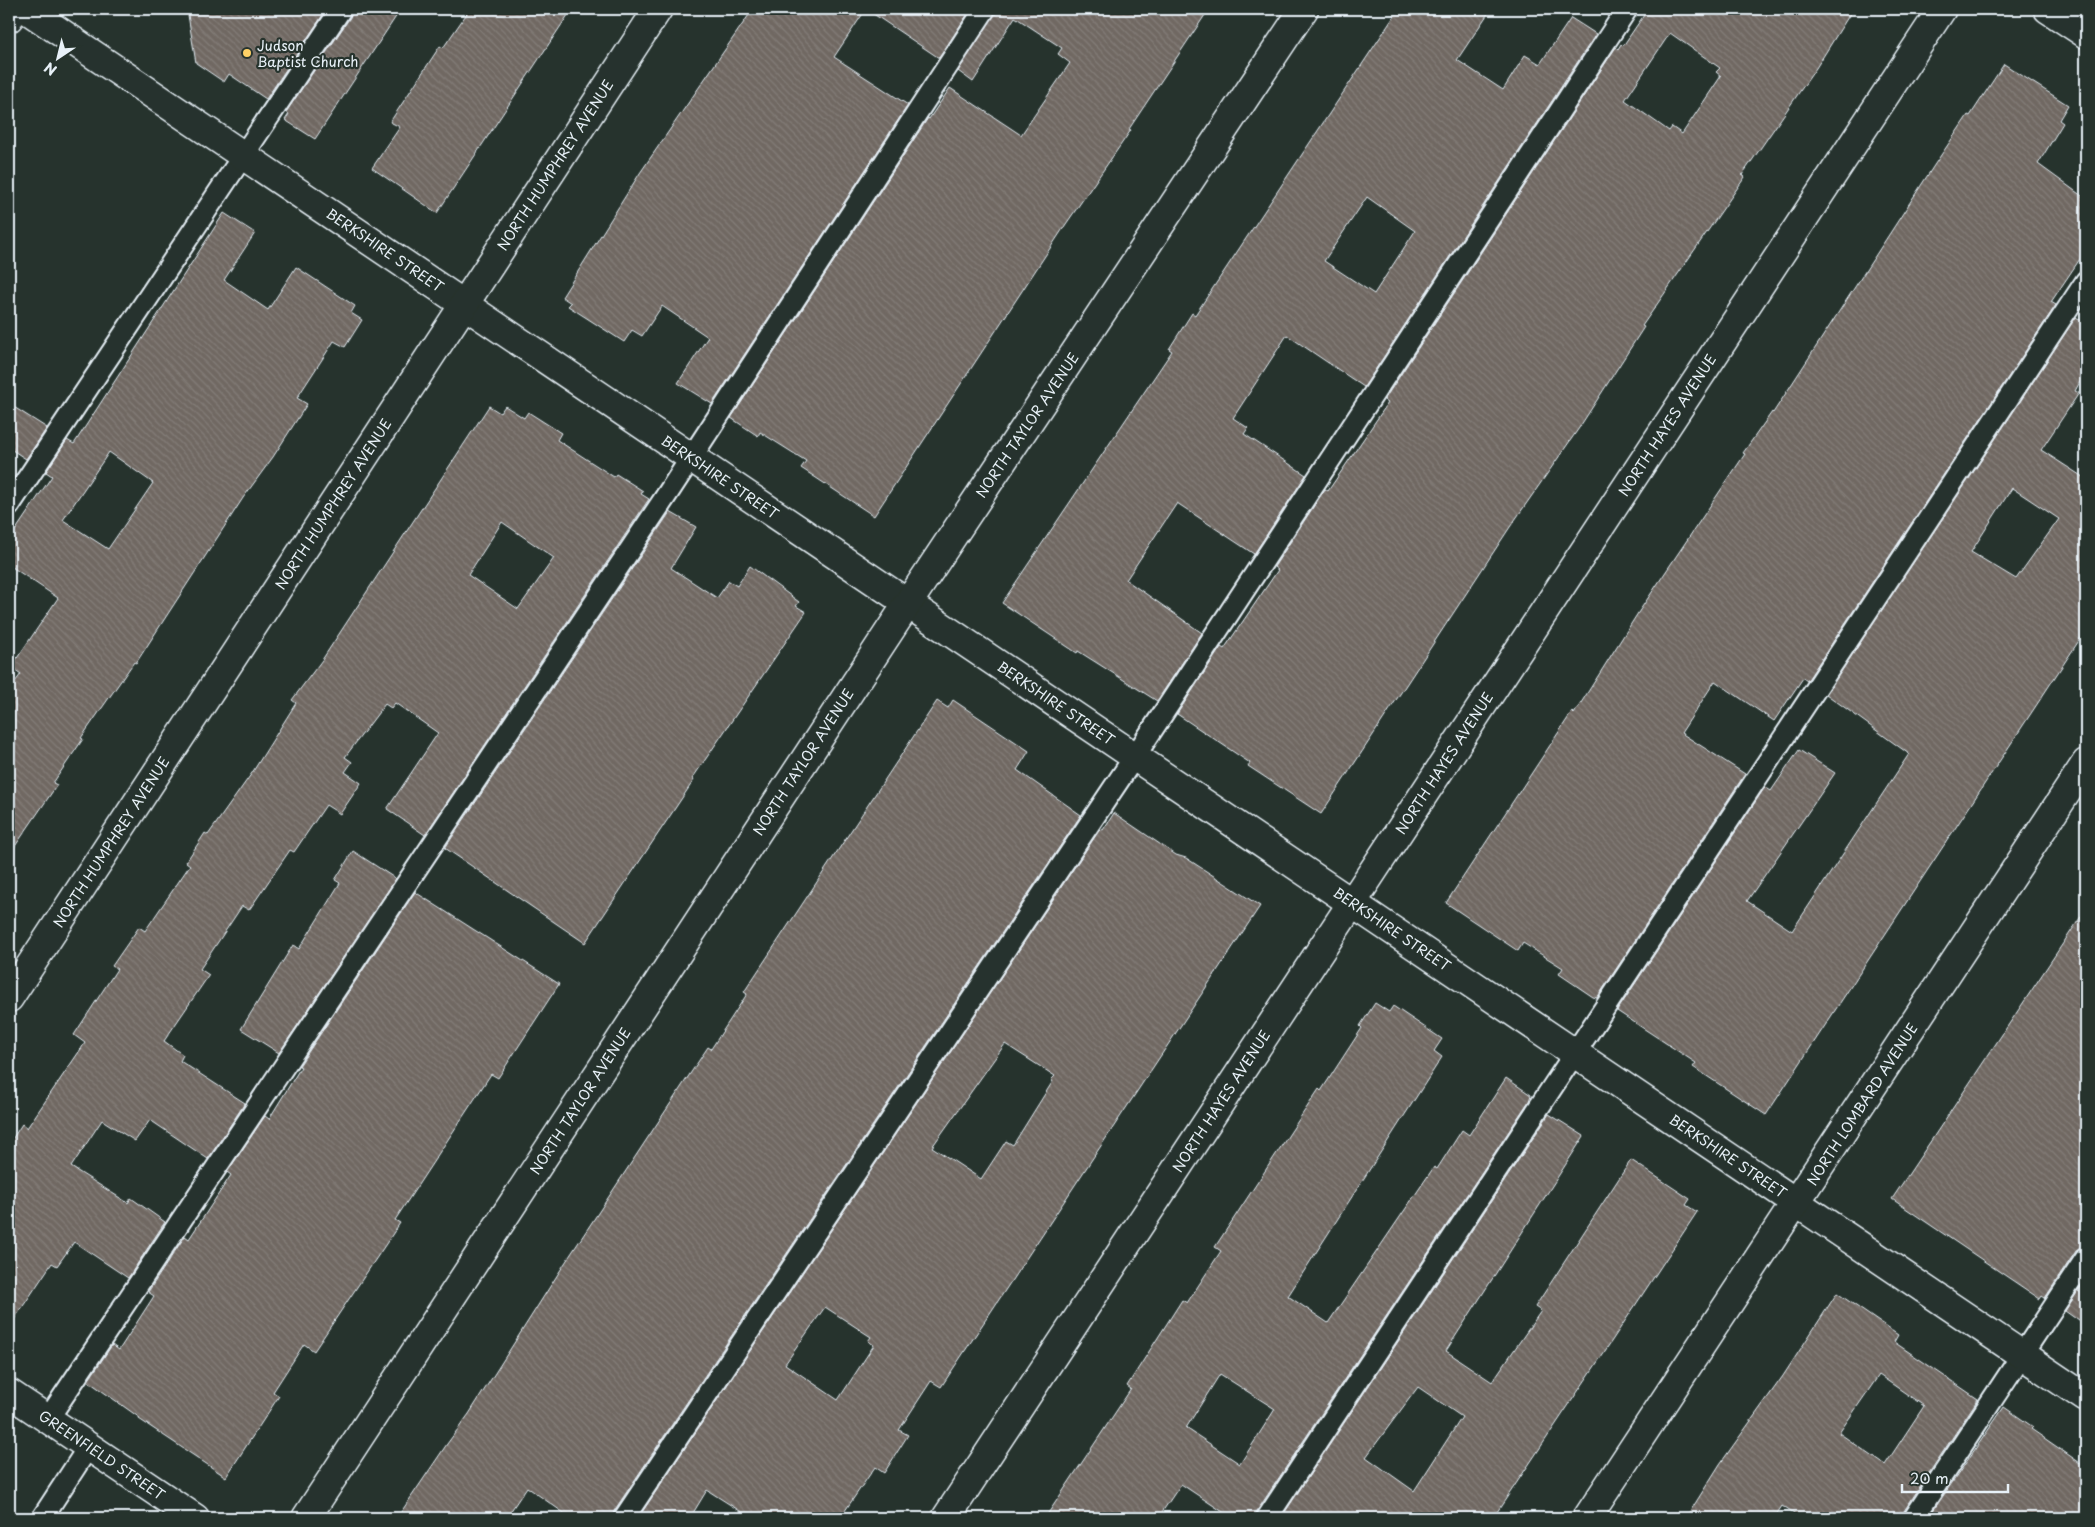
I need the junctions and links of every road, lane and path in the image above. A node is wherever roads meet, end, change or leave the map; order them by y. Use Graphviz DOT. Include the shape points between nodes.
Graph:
graph roads {
  1 [pos="16,9"];
  2 [pos="26,9"];
  3 [pos="341,9"];
  4 [pos="658,9"];
  5 [pos="985,9"];
  6 [pos="1304,9"];
  7 [pos="1627,9"];
  8 [pos="1942,9"];
  9 [pos="2048,9"];
  10 [pos="9,18"];
  11 [pos="2086,34"];
  12 [pos="244,155"];
  13 [pos="2086,281"];
  14 [pos="465,304"];
  15 [pos="692,457"];
  16 [pos="9,506"];
  17 [pos="908,603"];
  18 [pos="1135,756"];
  19 [pos="2086,763"];
  20 [pos="1352,902"];
  21 [pos="9,998"];
  22 [pos="1576,1054"];
  23 [pos="1797,1203"];
  24 [pos="2086,1258"];
  25 [pos="2023,1355"];
  26 [pos="9,1393"];
  27 [pos="2086,1398"];
  28 [pos="48,1419"];
  29 [pos="89,1446"];
  30 [pos="42,1518"];
  31 [pos="195,1518"];
  32 [pos="306,1518"];
  33 [pos="624,1518"];
  34 [pos="946,1518"];
  35 [pos="1267,1518"];
  36 [pos="1587,1518"];
  37 [pos="1914,1518"];
  1 -- 10 [label="street"];
  2 -- 12 [label="street, BERKSHIRE STREET"];
  3 -- 12 [label="lane"];
  4 -- 14 [label="street, NORTH HUMPHREY AVENUE"];
  5 -- 15 [label="lane"];
  6 -- 17 [label="street, NORTH TAYLOR AVENUE"];
  7 -- 18 [label="lane"];
  8 -- 20 [label="street, NORTH HAYES AVENUE"];
  9 -- 11 [label="street"];
  12 -- 14 [label="street, BERKSHIRE STREET"];
  12 -- 16 [label="lane"];
  13 -- 22 [label="lane"];
  14 -- 15 [label="street, BERKSHIRE STREET"];
  14 -- 21 [label="street, NORTH HUMPHREY AVENUE"];
  15 -- 17 [label="street, BERKSHIRE STREET"];
  15 -- 28 [label="lane"];
  17 -- 18 [label="street, BERKSHIRE STREET"];
  17 -- 32 [label="street, NORTH TAYLOR AVENUE"];
  18 -- 20 [label="street, BERKSHIRE STREET"];
  18 -- 33 [label="lane"];
  19 -- 23 [label="street, NORTH LOMBARD AVENUE"];
  20 -- 22 [label="street, BERKSHIRE STREET"];
  20 -- 34 [label="street, NORTH HAYES AVENUE"];
  22 -- 23 [label="street, BERKSHIRE STREET"];
  22 -- 35 [label="lane"];
  23 -- 25 [label="street, BERKSHIRE STREET"];
  23 -- 36 [label="street, NORTH LOMBARD AVENUE"];
  24 -- 25 [label="lane"];
  25 -- 27 [label="street, BERKSHIRE STREET"];
  25 -- 37 [label="lane"];
  26 -- 28 [label="street, GREENFIELD STREET"];
  28 -- 29 [label="street, GREENFIELD STREET"];
  29 -- 30 [label="lane"];
  29 -- 31 [label="street, GREENFIELD STREET"];
}
